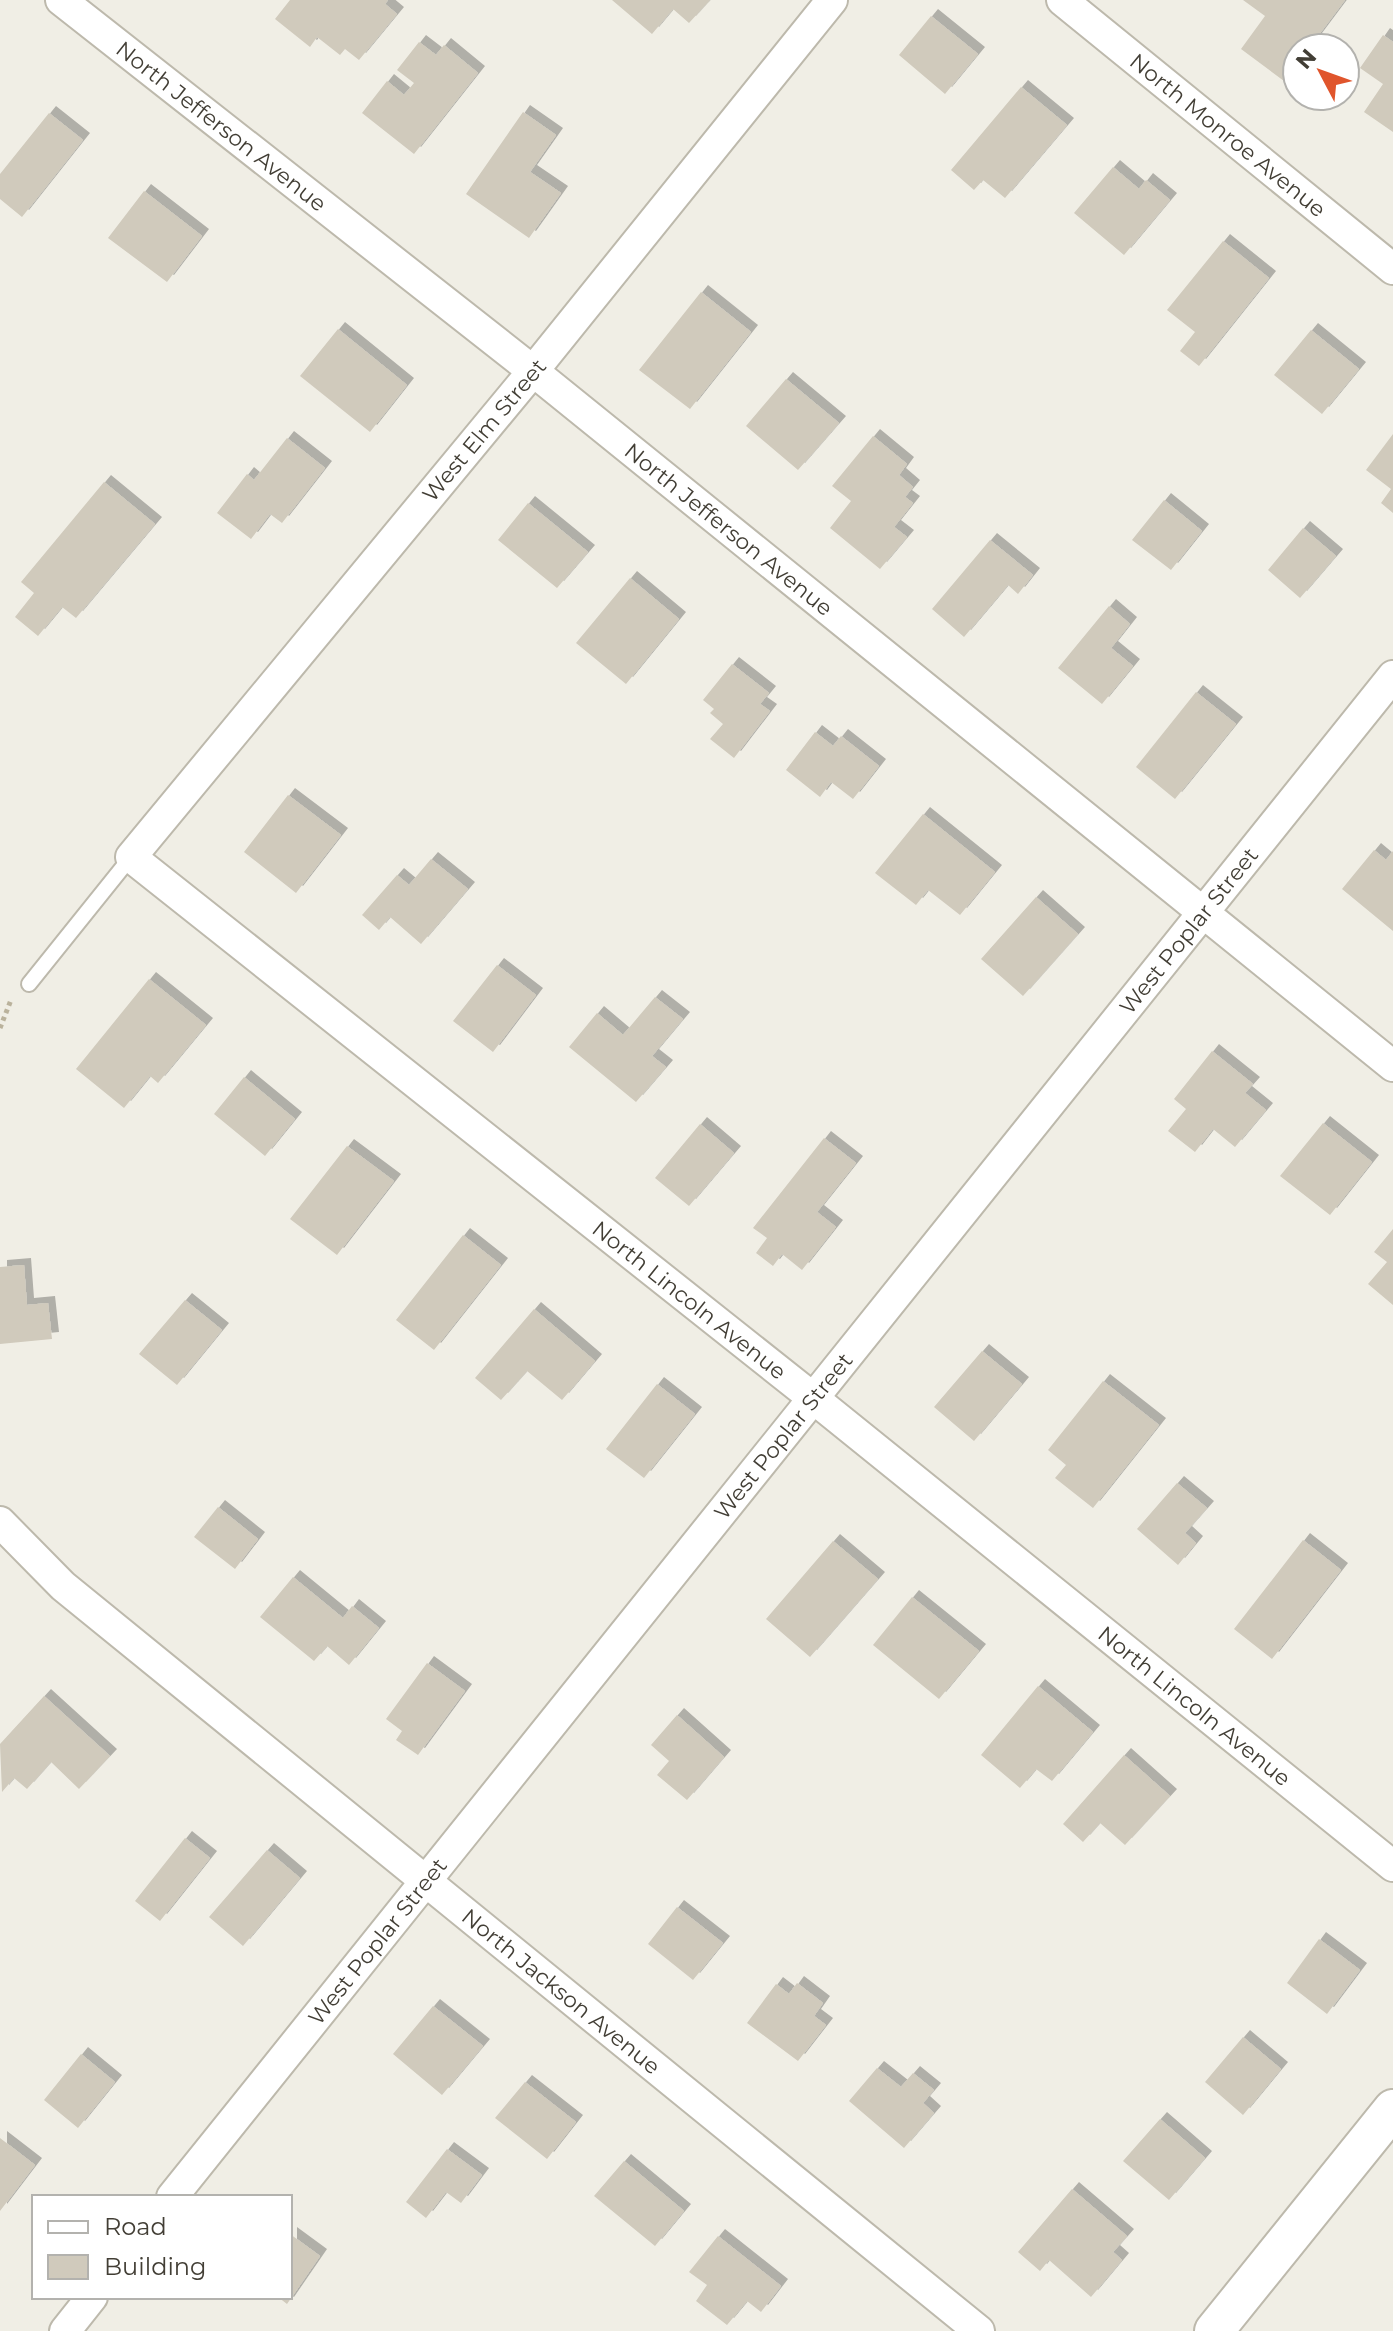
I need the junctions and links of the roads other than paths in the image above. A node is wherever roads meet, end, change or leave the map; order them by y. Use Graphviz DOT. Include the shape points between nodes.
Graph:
graph roads {
  1 [pos="61,0"];
  2 [pos="832,0"];
  3 [pos="1062,0"];
  4 [pos="1393,269"];
  5 [pos="533,371"];
  6 [pos="1393,676"];
  7 [pos="131,857"];
  8 [pos="1204,909"];
  9 [pos="29,984"];
  10 [pos="1393,1066"];
  11 [pos="813,1398"];
  12 [pos="0,1522"];
  13 [pos="1393,1866"];
  14 [pos="428,1883"];
  15 [pos="1393,2109"];
  16 [pos="174,2195"];
  17 [pos="90,2299"];
  18 [pos="65,2331"];
  19 [pos="979,2331"];
  20 [pos="1214,2331"];
  1 -- 5 [label="street, North Jefferson Avenue"];
  2 -- 5 [label="street, West Elm Street"];
  3 -- 4 [label="street, North Monroe Avenue"];
  5 -- 7 [label="street, West Elm Street"];
  5 -- 8 [label="street, North Jefferson Avenue"];
  6 -- 8 [label="street, West Poplar Street"];
  7 -- 9 [label="lane"];
  7 -- 11 [label="street, North Lincoln Avenue"];
  8 -- 10 [label="street, North Jefferson Avenue"];
  8 -- 11 [label="street, West Poplar Street"];
  11 -- 13 [label="street, North Lincoln Avenue"];
  11 -- 14 [label="street, West Poplar Street"];
  12 -- 14 [label="street, North Jackson Avenue" via="63,1586"];
  14 -- 16 [label="street, West Poplar Street"];
  14 -- 19 [label="street, North Jackson Avenue"];
  15 -- 20 [label="street"];
  17 -- 18 [label="street"];
}
